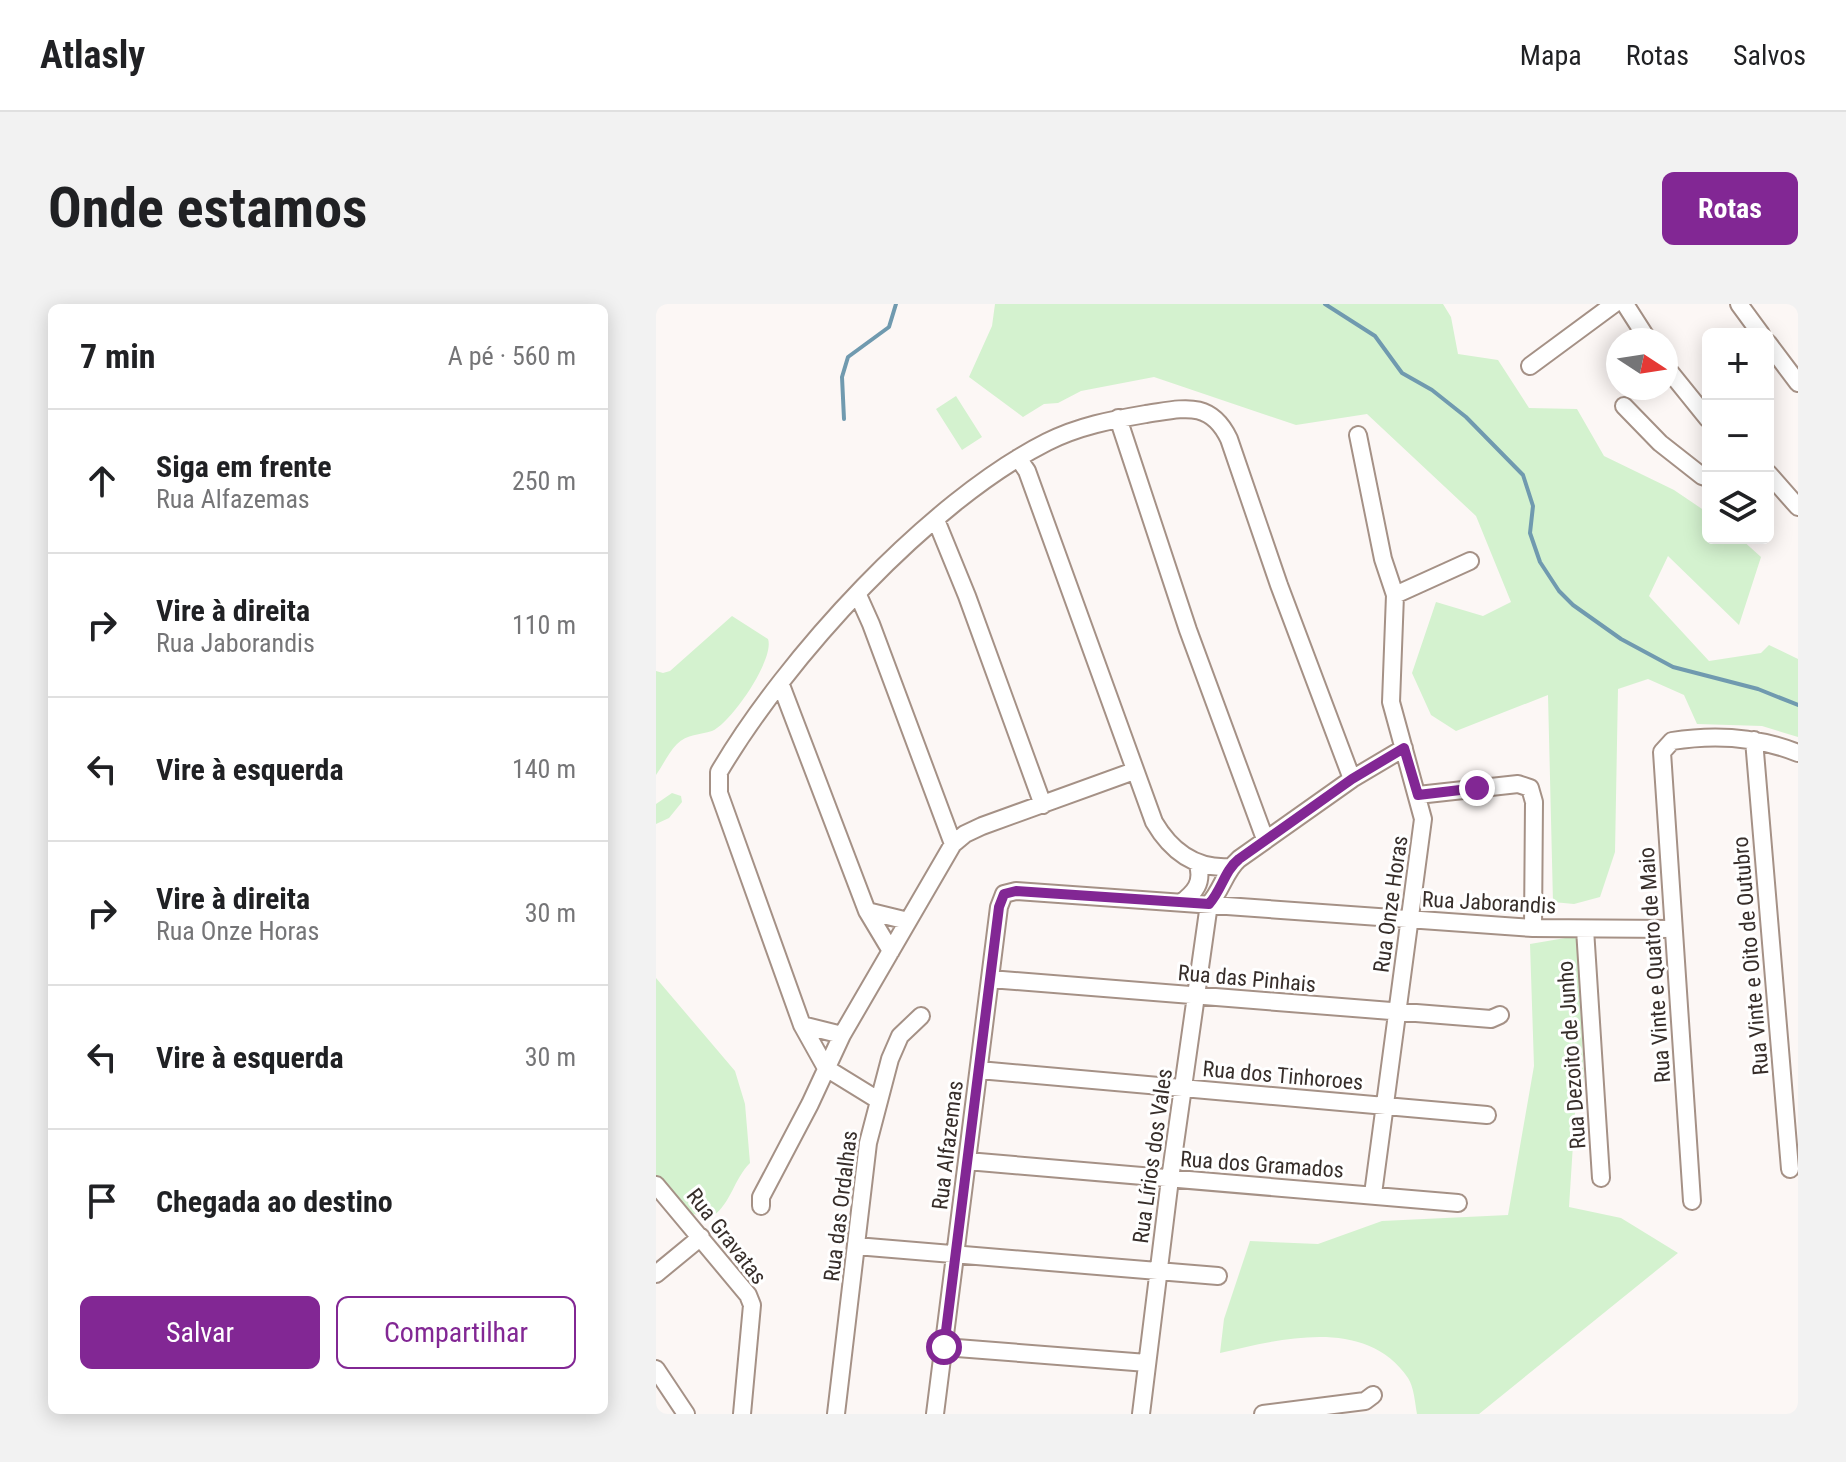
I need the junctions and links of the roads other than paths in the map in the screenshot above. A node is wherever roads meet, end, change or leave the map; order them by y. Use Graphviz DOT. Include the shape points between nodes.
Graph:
graph roads {
  1 [pos="1614,304"];
  2 [pos="1625,304"];
  3 [pos="1739,304"];
  4 [pos="1640,328"];
  5 [pos="1757,328"];
  6 [pos="1774,351"];
  7 [pos="1530,366"];
  8 [pos="1678,382"];
  9 [pos="1798,383"];
  10 [pos="1624,406"];
  11 [pos="1702,412"];
  12 [pos="1118,418"];
  13 [pos="1358,435"];
  14 [pos="1018,458"];
  15 [pos="1702,476"];
  16 [pos="1774,480"];
  17 [pos="1798,507"];
  18 [pos="936,520"];
  19 [pos="1470,561"];
  20 [pos="858,595"];
  21 [pos="1395,595"];
  22 [pos="781,685"];
  23 [pos="1754,740"];
  24 [pos="1404,748"];
  25 [pos="1798,753"];
  26 [pos="1134,771"];
  27 [pos="1352,779"];
  28 [pos="1418,795"];
  29 [pos="1043,805"];
  30 [pos="1265,839"];
  31 [pos="953,844"];
  32 [pos="1198,865"];
  33 [pos="1229,867"];
  34 [pos="1016,891"];
  35 [pos="1181,903"];
  36 [pos="1209,904"];
  37 [pos="867,911"];
  38 [pos="1410,920"];
  39 [pos="908,921"];
  40 [pos="1533,928"];
  41 [pos="1585,929"];
  42 [pos="1673,929"];
  43 [pos="891,951"];
  44 [pos="990,979"];
  45 [pos="1196,996"];
  46 [pos="1398,1012"];
  47 [pos="1500,1015"];
  48 [pos="921,1016"];
  49 [pos="802,1025"];
  50 [pos="842,1035"];
  51 [pos="826,1068"];
  52 [pos="979,1070"];
  53 [pos="1183,1088"];
  54 [pos="878,1100"];
  55 [pos="1385,1106"];
  56 [pos="1487,1115"];
  57 [pos="967,1161"];
  58 [pos="1790,1169"];
  59 [pos="1601,1178"];
  60 [pos="1170,1179"];
  61 [pos="656,1185"];
  62 [pos="1373,1194"];
  63 [pos="1692,1201"];
  64 [pos="1458,1203"];
  65 [pos="761,1206"];
  66 [pos="701,1237"];
  67 [pos="856,1246"];
  68 [pos="956,1255"];
  69 [pos="1159,1271"];
  70 [pos="656,1274"];
  71 [pos="1218,1276"];
  72 [pos="944,1347"];
  73 [pos="1147,1363"];
  74 [pos="656,1369"];
  75 [pos="1373,1395"];
  76 [pos="686,1414"];
  77 [pos="742,1414"];
  78 [pos="836,1414"];
  79 [pos="935,1414"];
  80 [pos="1141,1414"];
  81 [pos="1263,1414"];
  1 -- 7 [label="street"];
  2 -- 4 [label="street"];
  3 -- 5 [label="street"];
  6 -- 9 [label="street"];
  8 -- 11 [label="street"];
  10 -- 15 [label="street"];
  12 -- 14 [label="street"];
  12 -- 27 [label="street" via="1180,408 1213,414 1222,424"];
  12 -- 30 [label="street"];
  13 -- 21 [label="street, Rua Onze Horas"];
  14 -- 18 [label="street"];
  14 -- 26 [label="street"];
  16 -- 17 [label="street"];
  18 -- 20 [label="street"];
  18 -- 29 [label="street"];
  19 -- 21 [label="street"];
  20 -- 22 [label="street"];
  20 -- 31 [label="street"];
  21 -- 24 [label="street, Rua Onze Horas" via="1391,702"];
  22 -- 37 [label="street"];
  22 -- 49 [label="street" via="730,754 718,783"];
  23 -- 25 [label="street"];
  23 -- 42 [label="street, Rua Vinte e Quatro de Maio" via="1682,739 1667,743 1662,752"];
  23 -- 58 [label="street, Rua Vinte e Oito de Outubro"];
  24 -- 27 [label="street"];
  24 -- 28 [label="street, Rua Onze Horas"];
  26 -- 29 [label="street"];
  26 -- 32 [label="street" via="1165,840"];
  27 -- 30 [label="street"];
  28 -- 38 [label="street, Rua Onze Horas" via="1423,829"];
  28 -- 40 [label="street" via="1518,784 1530,788"];
  29 -- 31 [label="street" via="965,834"];
  30 -- 33 [label="street"];
  31 -- 39 [label="street"];
  32 -- 33 [label="street"];
  32 -- 35 [label="street" via="1198,886"];
  33 -- 36 [label="street" via="1221,891"];
  34 -- 35 [label="street, Rua Jaborandis"];
  34 -- 44 [label="street, Rua Alfazemas" via="1004,894 999,907"];
  35 -- 36 [label="street, Rua Jaborandis"];
  36 -- 38 [label="street, Rua Jaborandis"];
  36 -- 45 [label="street, Rua Lírios dos Vales"];
  37 -- 39 [label="street"];
  37 -- 43 [label="street"];
  38 -- 40 [label="street, Rua Jaborandis"];
  38 -- 46 [label="street, Rua Onze Horas"];
  39 -- 43 [label="street"];
  40 -- 41 [label="street, Rua Jaborandis"];
  41 -- 42 [label="street, Rua Jaborandis"];
  41 -- 59 [label="street, Rua Dezoito de Junho"];
  42 -- 63 [label="street, Rua Vinte e Quatro de Maio"];
  43 -- 50 [label="street"];
  44 -- 45 [label="street, Rua das Pinhais"];
  44 -- 52 [label="street, Rua Alfazemas"];
  45 -- 46 [label="street, Rua das Pinhais"];
  45 -- 53 [label="street, Rua Lírios dos Vales"];
  46 -- 47 [label="street, Rua das Pinhais" via="1491,1019"];
  46 -- 55 [label="street, Rua Onze Horas"];
  48 -- 54 [label="street, Rua das Ordalhas" via="900,1036"];
  49 -- 50 [label="street"];
  49 -- 51 [label="street"];
  50 -- 51 [label="street"];
  51 -- 54 [label="street"];
  51 -- 65 [label="street"];
  52 -- 53 [label="street, Rua dos Tinhoroes"];
  52 -- 57 [label="street, Rua Alfazemas"];
  53 -- 55 [label="street, Rua dos Tinhoroes"];
  53 -- 60 [label="street, Rua Lírios dos Vales"];
  54 -- 67 [label="street, Rua das Ordalhas"];
  55 -- 56 [label="street, Rua dos Tinhoroes"];
  55 -- 62 [label="street, Rua Onze Horas"];
  57 -- 60 [label="street, Rua dos Gramados"];
  57 -- 68 [label="street, Rua Alfazemas"];
  60 -- 62 [label="street, Rua dos Gramados"];
  60 -- 69 [label="street, Rua Lírios dos Vales"];
  61 -- 66 [label="street, Rua Gravatas"];
  62 -- 64 [label="street, Rua dos Gramados"];
  66 -- 70 [label="street"];
  66 -- 77 [label="street, Rua Gravatas" via="752,1305"];
  67 -- 68 [label="street"];
  67 -- 78 [label="street, Rua das Ordalhas"];
  68 -- 69 [label="street"];
  68 -- 72 [label="street, Rua Alfazemas"];
  69 -- 71 [label="street"];
  69 -- 73 [label="street, Rua Lírios dos Vales"];
  72 -- 73 [label="street"];
  72 -- 79 [label="street, Rua Alfazemas"];
  73 -- 80 [label="street, Rua Lírios dos Vales"];
  74 -- 76 [label="street"];
  75 -- 81 [label="street" via="1365,1401"];
}
